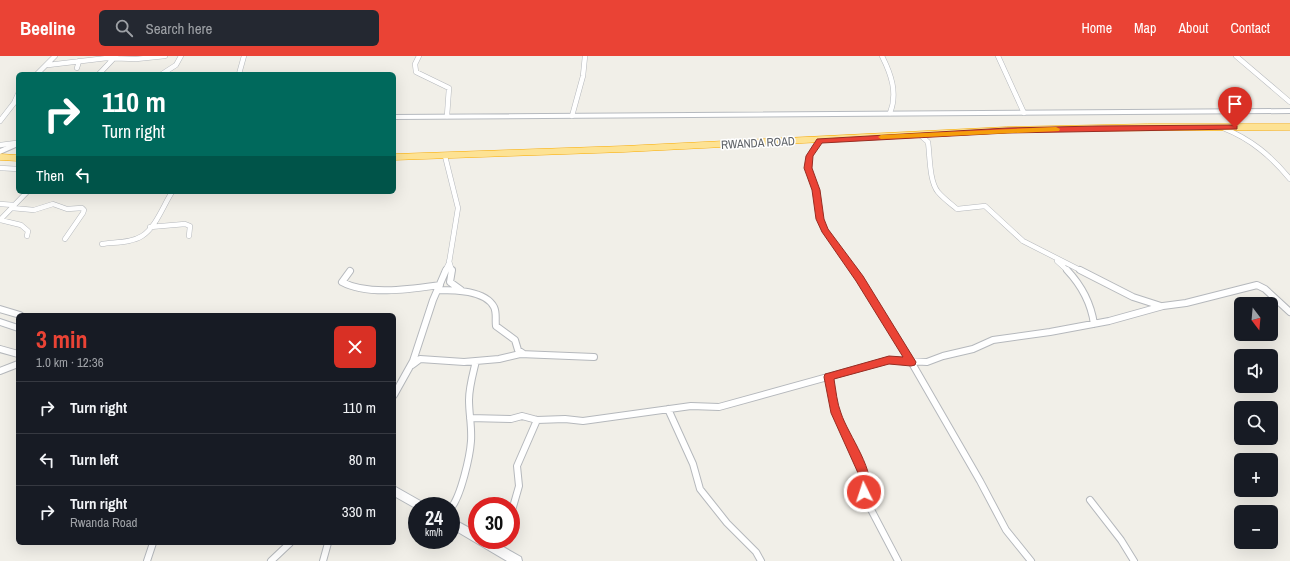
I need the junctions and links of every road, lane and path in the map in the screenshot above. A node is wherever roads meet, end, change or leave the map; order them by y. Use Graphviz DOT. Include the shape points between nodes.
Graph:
graph roads {
  1 [pos="55,56"];
  2 [pos="164,56"];
  3 [pos="181,56"];
  4 [pos="244,56"];
  5 [pos="412,56"];
  6 [pos="419,56"];
  7 [pos="585,56"];
  8 [pos="882,56"];
  9 [pos="998,56"];
  10 [pos="1236,56"];
  11 [pos="115,57"];
  12 [pos="147,57"];
  13 [pos="79,61"];
  14 [pos="416,61"];
  15 [pos="48,65"];
  16 [pos="78,68"];
  17 [pos="39,72"];
  18 [pos="101,72"];
  19 [pos="166,72"];
  20 [pos="239,72"];
  21 [pos="1290,102"];
  22 [pos="16,103"];
  23 [pos="1290,111"];
  24 [pos="890,113"];
  25 [pos="1024,113"];
  26 [pos="447,116"];
  27 [pos="572,116"];
  28 [pos="396,117"];
  29 [pos="0,121"];
  30 [pos="1290,127"];
  31 [pos="1222,128"];
  32 [pos="920,135"];
  33 [pos="819,140"];
  34 [pos="16,143"];
  35 [pos="16,144"];
  36 [pos="0,145"];
  37 [pos="0,152"];
  38 [pos="445,156"];
  39 [pos="396,157"];
  40 [pos="0,158"];
  41 [pos="16,158"];
  42 [pos="0,168"];
  43 [pos="16,169"];
  44 [pos="1290,179"];
  45 [pos="25,194"];
  46 [pos="171,194"];
  47 [pos="0,204"];
  48 [pos="13,206"];
  49 [pos="0,220"];
  50 [pos="150,227"];
  51 [pos="27,236"];
  52 [pos="189,236"];
  53 [pos="65,239"];
  54 [pos="102,244"];
  55 [pos="1048,253"];
  56 [pos="449,261"];
  57 [pos="350,270"];
  58 [pos="439,288"];
  59 [pos="464,292"];
  60 [pos="1164,306"];
  61 [pos="0,309"];
  62 [pos="1290,312"];
  63 [pos="16,314"];
  64 [pos="0,322"];
  65 [pos="1094,324"];
  66 [pos="16,327"];
  67 [pos="0,349"];
  68 [pos="16,353"];
  69 [pos="525,355"];
  70 [pos="594,357"];
  71 [pos="476,361"];
  72 [pos="911,362"];
  73 [pos="16,365"];
  74 [pos="411,366"];
  75 [pos="0,371"];
  76 [pos="829,377"];
  77 [pos="396,392"];
  78 [pos="668,409"];
  79 [pos="470,418"];
  80 [pos="537,420"];
  81 [pos="396,492"];
  82 [pos="457,497"];
  83 [pos="516,497"];
  84 [pos="408,499"];
  85 [pos="1090,500"];
  86 [pos="152,545"];
  87 [pos="288,545"];
  88 [pos="327,545"];
  89 [pos="503,549"];
  90 [pos="147,561"];
  91 [pos="271,561"];
  92 [pos="323,561"];
  93 [pos="517,561"];
  94 [pos="761,561"];
  95 [pos="898,561"];
  96 [pos="1031,561"];
  97 [pos="1134,561"];
  1 -- 15 [label="street"];
  2 -- 12 [label="street"];
  3 -- 19 [label="street" via="173,68"];
  4 -- 20 [label="street"];
  5 -- 14 [label="street"];
  6 -- 14 [label="street"];
  7 -- 27 [label="street"];
  8 -- 24 [label="street" via="889,69 894,94 894,105"];
  9 -- 25 [label="street"];
  10 -- 21 [label="street"];
  11 -- 12 [label="street"];
  11 -- 13 [label="street"];
  11 -- 18 [label="street"];
  13 -- 15 [label="street"];
  13 -- 16 [label="street"];
  14 -- 26 [label="street" via="416,72 449,88"];
  15 -- 17 [label="street"];
  22 -- 29 [label="street"];
  23 -- 25 [label="street"];
  24 -- 25 [label="street"];
  24 -- 27 [label="street"];
  26 -- 27 [label="street"];
  26 -- 28 [label="street"];
  30 -- 31 [label="highway, RWANDA ROAD"];
  31 -- 32 [label="highway, RWANDA ROAD" via="1053,129"];
  31 -- 44 [label="street" via="1251,140 1262,148"];
  32 -- 33 [label="highway, RWANDA ROAD"];
  32 -- 55 [label="street" via="928,142 929,165 936,189 955,208 985,206 1016,236"];
  33 -- 38 [label="highway, RWANDA ROAD"];
  33 -- 72 [label="street" via="809,156 808,168 816,190 824,230 860,279"];
  34 -- 36 [label="street"];
  35 -- 37 [label="street"];
  38 -- 39 [label="highway, RWANDA ROAD"];
  38 -- 56 [label="street" via="458,208"];
  40 -- 41 [label="highway"];
  42 -- 43 [label="street"];
  45 -- 48 [label="street"];
  46 -- 50 [label="street"];
  47 -- 48 [label="street"];
  48 -- 49 [label="street"];
  48 -- 53 [label="street" via="34,210 53,204 65,208 82,208 83,213"];
  49 -- 51 [label="street" via="21,225 28,231"];
  50 -- 52 [label="street" via="185,224 190,226"];
  50 -- 54 [label="street" via="141,237"];
  55 -- 60 [label="street" via="1140,300"];
  55 -- 65 [label="street" via="1081,287 1090,303"];
  56 -- 58 [label="street"];
  56 -- 59 [label="street" via="452,271 450,282"];
  57 -- 58 [label="street" via="342,282 350,286 384,290"];
  58 -- 59 [label="street"];
  58 -- 74 [label="street"];
  59 -- 69 [label="street" via="492,304 496,326 515,340 518,350"];
  60 -- 62 [label="street" via="1257,285"];
  60 -- 65 [label="street"];
  61 -- 63 [label="street"];
  64 -- 66 [label="street"];
  65 -- 72 [label="street" via="1006,337 927,362"];
  67 -- 68 [label="street"];
  69 -- 70 [label="street"];
  69 -- 71 [label="street"];
  71 -- 74 [label="street" via="420,359"];
  71 -- 79 [label="street" via="471,382"];
  72 -- 76 [label="street" via="889,360"];
  72 -- 96 [label="street" via="1006,530"];
  73 -- 75 [label="street"];
  74 -- 77 [label="street"];
  76 -- 78 [label="street" via="719,407"];
  76 -- 95 [label="street" via="836,413 863,473 866,500"];
  78 -- 80 [label="street" via="593,421"];
  78 -- 94 [label="street" via="693,464 700,489 727,523 756,552"];
  79 -- 80 [label="street" via="522,416"];
  79 -- 82 [label="street" via="472,437"];
  80 -- 83 [label="street" via="517,466 519,486"];
  81 -- 84 [label="street"];
  85 -- 97 [label="street"];
  86 -- 90 [label="street"];
  87 -- 91 [label="street"];
  88 -- 92 [label="street"];
  89 -- 93 [label="street"];
}
